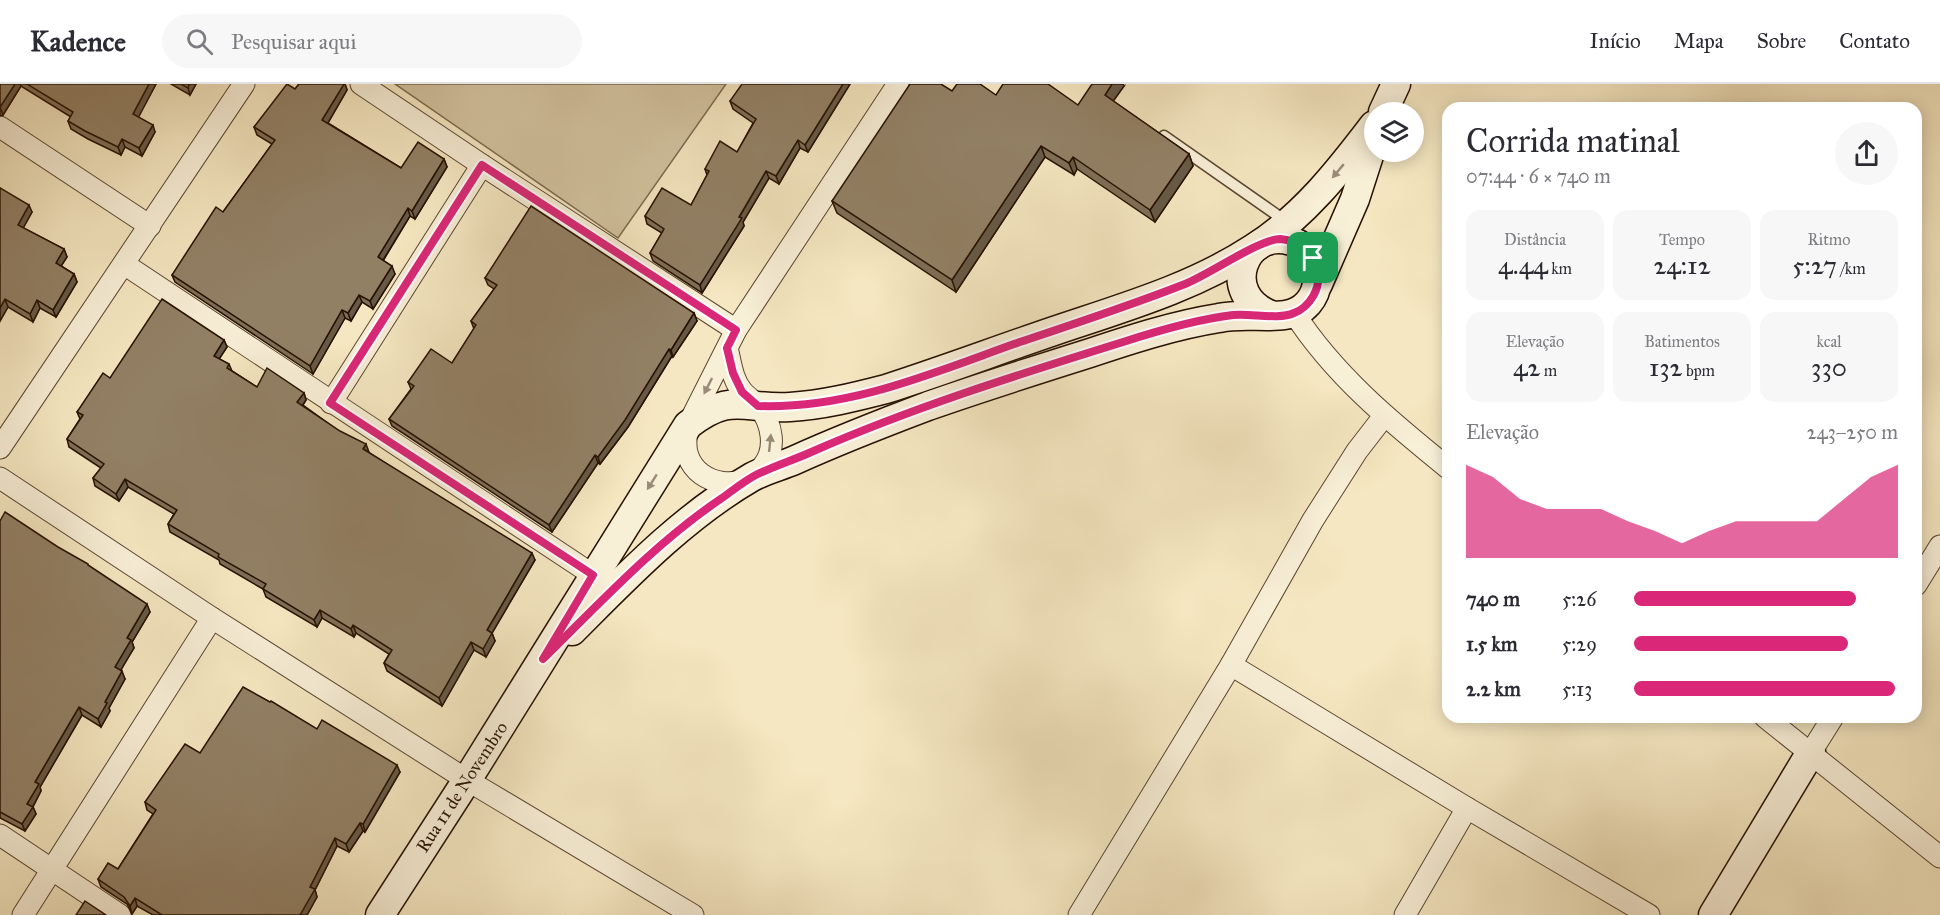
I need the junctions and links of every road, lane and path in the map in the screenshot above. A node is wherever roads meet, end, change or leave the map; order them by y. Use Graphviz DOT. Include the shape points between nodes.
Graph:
graph roads {
  1 [pos="244,84"];
  2 [pos="361,84"];
  3 [pos="898,84"];
  4 [pos="1396,84"];
  5 [pos="1388,102"];
  6 [pos="0,127"];
  7 [pos="1164,136"];
  8 [pos="1364,138"];
  9 [pos="1367,162"];
  10 [pos="482,165"];
  11 [pos="1287,223"];
  12 [pos="150,226"];
  13 [pos="1255,248"];
  14 [pos="124,264"];
  15 [pos="1318,284"];
  16 [pos="1283,314"];
  17 [pos="731,339"];
  18 [pos="330,403"];
  19 [pos="758,406"];
  20 [pos="1383,416"];
  21 [pos="688,425"];
  22 [pos="0,448"];
  23 [pos="1442,463"];
  24 [pos="753,477"];
  25 [pos="0,478"];
  26 [pos="1940,546"];
  27 [pos="593,575"];
  28 [pos="1922,575"];
  29 [pos="212,618"];
  30 [pos="543,659"];
  31 [pos="1231,665"];
  32 [pos="1773,723"];
  33 [pos="1829,723"];
  34 [pos="1811,752"];
  35 [pos="467,780"];
  36 [pos="1467,808"];
  37 [pos="0,835"];
  38 [pos="1940,857"];
  39 [pos="53,870"];
  40 [pos="1086,912"];
  41 [pos="23,915"];
  42 [pos="120,915"];
  43 [pos="380,915"];
  44 [pos="693,915"];
  45 [pos="1404,915"];
  46 [pos="1648,915"];
  47 [pos="1713,915"];
  1 -- 12 [label="street"];
  2 -- 10 [label="street"];
  3 -- 17 [label="street"];
  4 -- 5 [label="main road"];
  6 -- 12 [label="street"];
  7 -- 11 [label="lane"];
  8 -- 11 [label="main road, Rua 11 de Novembro, one-way" via="1321,192"];
  9 -- 15 [label="main road"];
  10 -- 17 [label="street"];
  10 -- 18 [label="street"];
  11 -- 13 [label="main road, Rua 11 de Novembro"];
  12 -- 14 [label="street"];
  13 -- 15 [label="main road, Rua 11 de Novembro" via="1280,239 1304,248 1318,270"];
  13 -- 16 [label="main road, Rua 11 de Novembro" via="1242,268 1244,292 1260,311"];
  13 -- 19 [label="main road, Rua 11 de Novembro" via="1197,279 1136,304 897,385 820,404"];
  14 -- 18 [label="street"];
  14 -- 22 [label="street"];
  15 -- 16 [label="main road" via="1305,306"];
  16 -- 20 [label="street"];
  16 -- 24 [label="main road, Rua 11 de Novembro" via="1216,318 1118,344 996,382 855,433"];
  17 -- 19 [label="street" via="737,383"];
  17 -- 21 [label="street, one-way"];
  18 -- 27 [label="street"];
  19 -- 21 [label="main road, Rua 11 de Novembro" via="720,405"];
  24 -- 19 [label="street, one-way" via="765,465 771,445 771,427"];
  20 -- 23 [label="street"];
  20 -- 31 [label="street" via="1313,520"];
  21 -- 24 [label="street" via="687,454 698,472 722,483"];
  21 -- 27 [label="main road, Rua 11 de Novembro, one-way"];
  24 -- 30 [label="main road, Rua 11 de Novembro" via="674,533"];
  25 -- 29 [label="street"];
  26 -- 28 [label="street"];
  27 -- 30 [label="main road, Rua 11 de Novembro"];
  29 -- 35 [label="street"];
  29 -- 39 [label="street"];
  30 -- 35 [label="main road, Rua 11 de Novembro"];
  31 -- 36 [label="street"];
  31 -- 40 [label="street"];
  32 -- 34 [label="street"];
  33 -- 34 [label="street"];
  34 -- 38 [label="street"];
  34 -- 47 [label="main road"];
  35 -- 43 [label="main road, Rua 11 de Novembro"];
  35 -- 44 [label="street"];
  36 -- 45 [label="street"];
  36 -- 46 [label="street"];
  37 -- 39 [label="street"];
  39 -- 41 [label="street"];
  39 -- 42 [label="street"];
}
